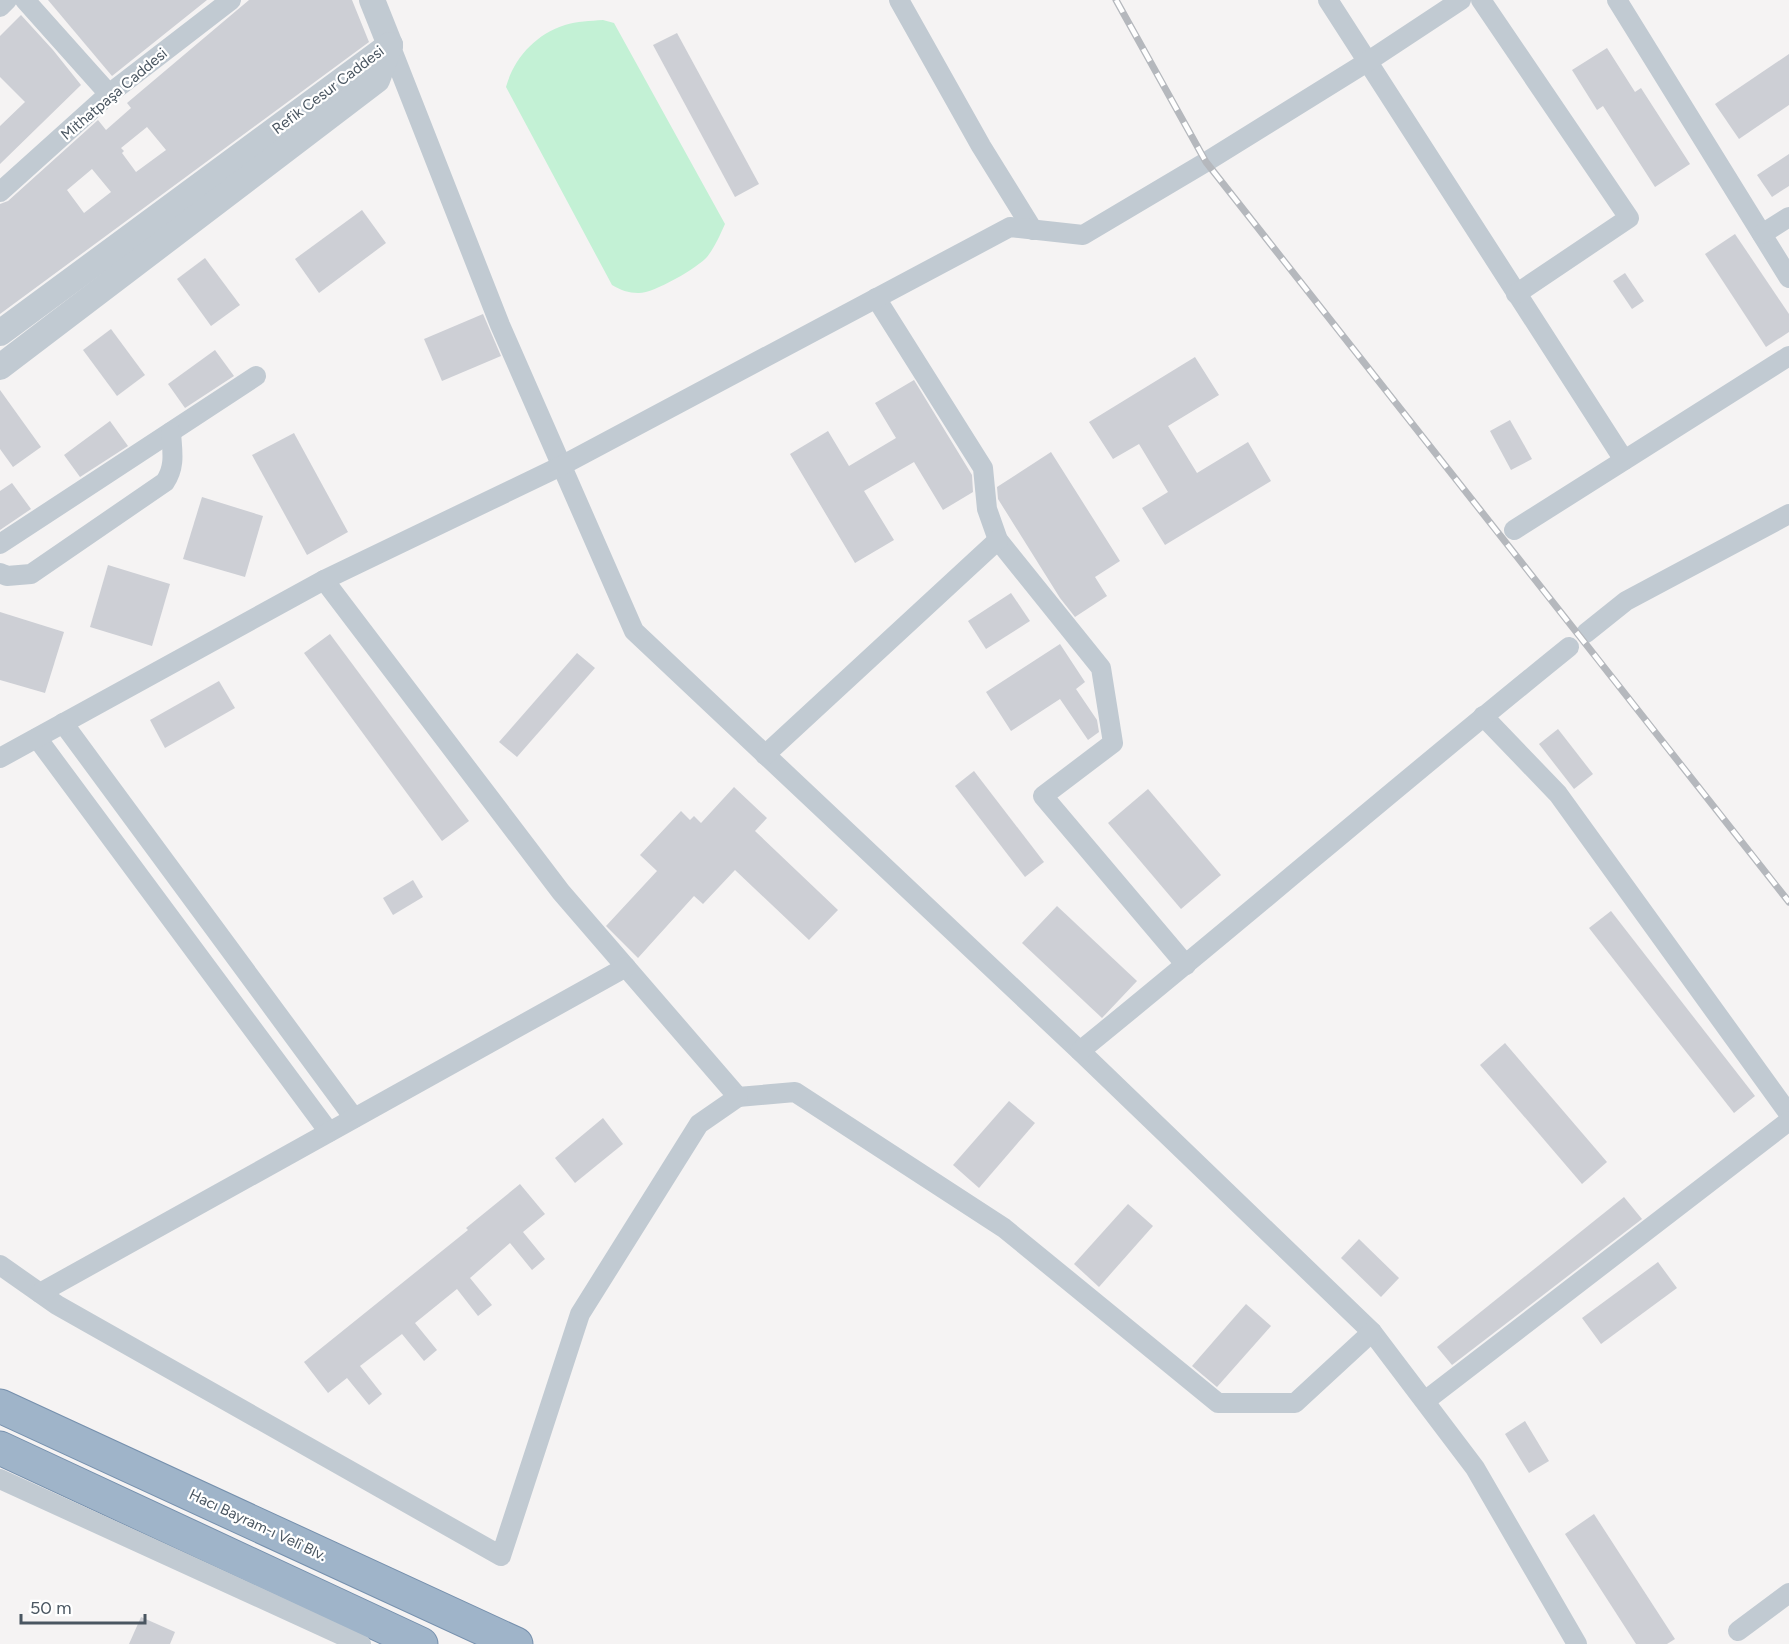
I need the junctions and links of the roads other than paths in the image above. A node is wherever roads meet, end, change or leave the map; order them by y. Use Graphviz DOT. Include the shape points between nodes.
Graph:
graph roads {
  1 [pos="7,0"];
  2 [pos="25,0"];
  3 [pos="231,0"];
  4 [pos="372,0"];
  5 [pos="899,0"];
  6 [pos="1328,0"];
  7 [pos="1461,0"];
  8 [pos="1481,0"];
  9 [pos="1626,3"];
  10 [pos="0,7"];
  11 [pos="390,45"];
  12 [pos="1367,62"];
  13 [pos="109,94"];
  14 [pos="0,192"];
  15 [pos="1789,217"];
  16 [pos="1034,230"];
  17 [pos="1762,234"];
  18 [pos="1789,278"];
  19 [pos="1516,294"];
  20 [pos="876,298"];
  21 [pos="0,333"];
  22 [pos="1789,357"];
  23 [pos="0,367"];
  24 [pos="256,376"];
  25 [pos="171,432"];
  26 [pos="1624,460"];
  27 [pos="561,466"];
  28 [pos="1789,514"];
  29 [pos="1514,530"];
  30 [pos="998,540"];
  31 [pos="0,544"];
  32 [pos="0,573"];
  33 [pos="324,580"];
  34 [pos="1586,633"];
  35 [pos="1569,647"];
  36 [pos="1483,716"];
  37 [pos="63,723"];
  38 [pos="36,738"];
  39 [pos="765,754"];
  40 [pos="0,758"];
  41 [pos="1186,965"];
  42 [pos="626,967"];
  43 [pos="1080,1051"];
  44 [pos="738,1096"];
  45 [pos="1789,1114"];
  46 [pos="354,1118"];
  47 [pos="1789,1121"];
  48 [pos="330,1132"];
  49 [pos="0,1265"];
  50 [pos="40,1293"];
  51 [pos="1372,1332"];
  52 [pos="1425,1401"];
  53 [pos="0,1406"];
  54 [pos="0,1448"];
  55 [pos="0,1479"];
  56 [pos="1789,1593"];
  57 [pos="1738,1631"];
  58 [pos="361,1644"];
  59 [pos="422,1644"];
  60 [pos="516,1644"];
  61 [pos="1577,1644"];
  1 -- 10 [label="street"];
  2 -- 13 [label="street"];
  3 -- 13 [label="street, Mithatpaşa Caddesi"];
  4 -- 11 [label="street"];
  5 -- 16 [label="street" via="981,146"];
  6 -- 12 [label="street"];
  7 -- 12 [label="street"];
  8 -- 19 [label="street" via="1629,218"];
  9 -- 17 [label="street"];
  11 -- 21 [label="street, Refik Cesur Caddesi"];
  11 -- 23 [label="street, Refik Cesur Caddesi" via="376,80"];
  11 -- 27 [label="street" via="500,325"];
  12 -- 16 [label="street" via="1083,235"];
  12 -- 19 [label="street"];
  13 -- 14 [label="street, Mithatpaşa Caddesi"];
  15 -- 17 [label="street"];
  16 -- 20 [label="street" via="1010,227"];
  17 -- 18 [label="street"];
  19 -- 26 [label="street"];
  20 -- 27 [label="street"];
  20 -- 30 [label="street" via="983,468 987,509"];
  22 -- 26 [label="street"];
  24 -- 25 [label="street"];
  25 -- 31 [label="street"];
  25 -- 32 [label="street" via="173,461 165,482 31,574"];
  26 -- 29 [label="street"];
  27 -- 33 [label="street"];
  27 -- 39 [label="street" via="634,631"];
  28 -- 34 [label="street" via="1626,601"];
  30 -- 39 [label="street"];
  30 -- 41 [label="street" via="1101,668 1113,743 1043,796"];
  33 -- 37 [label="street"];
  33 -- 42 [label="street" via="561,892"];
  35 -- 36 [label="street"];
  36 -- 41 [label="street"];
  36 -- 45 [label="street" via="1558,794"];
  37 -- 38 [label="street"];
  37 -- 46 [label="street"];
  38 -- 40 [label="street"];
  38 -- 48 [label="street"];
  39 -- 43 [label="street"];
  41 -- 43 [label="street"];
  42 -- 44 [label="street"];
  42 -- 46 [label="street"];
  43 -- 51 [label="street"];
  44 -- 50 [label="street" via="699,1124 580,1314 501,1556"];
  44 -- 51 [label="street" via="795,1092 1004,1228 1218,1403 1295,1403"];
  46 -- 48 [label="street"];
  47 -- 52 [label="street"];
  48 -- 50 [label="street"];
  49 -- 50 [label="street"];
  51 -- 52 [label="street"];
  52 -- 61 [label="street" via="1475,1468"];
  53 -- 60 [label="highway, Hacı Bayram-ı Velî Blv."];
  54 -- 59 [label="highway"];
  55 -- 58 [label="street"];
  56 -- 57 [label="street"];
}
